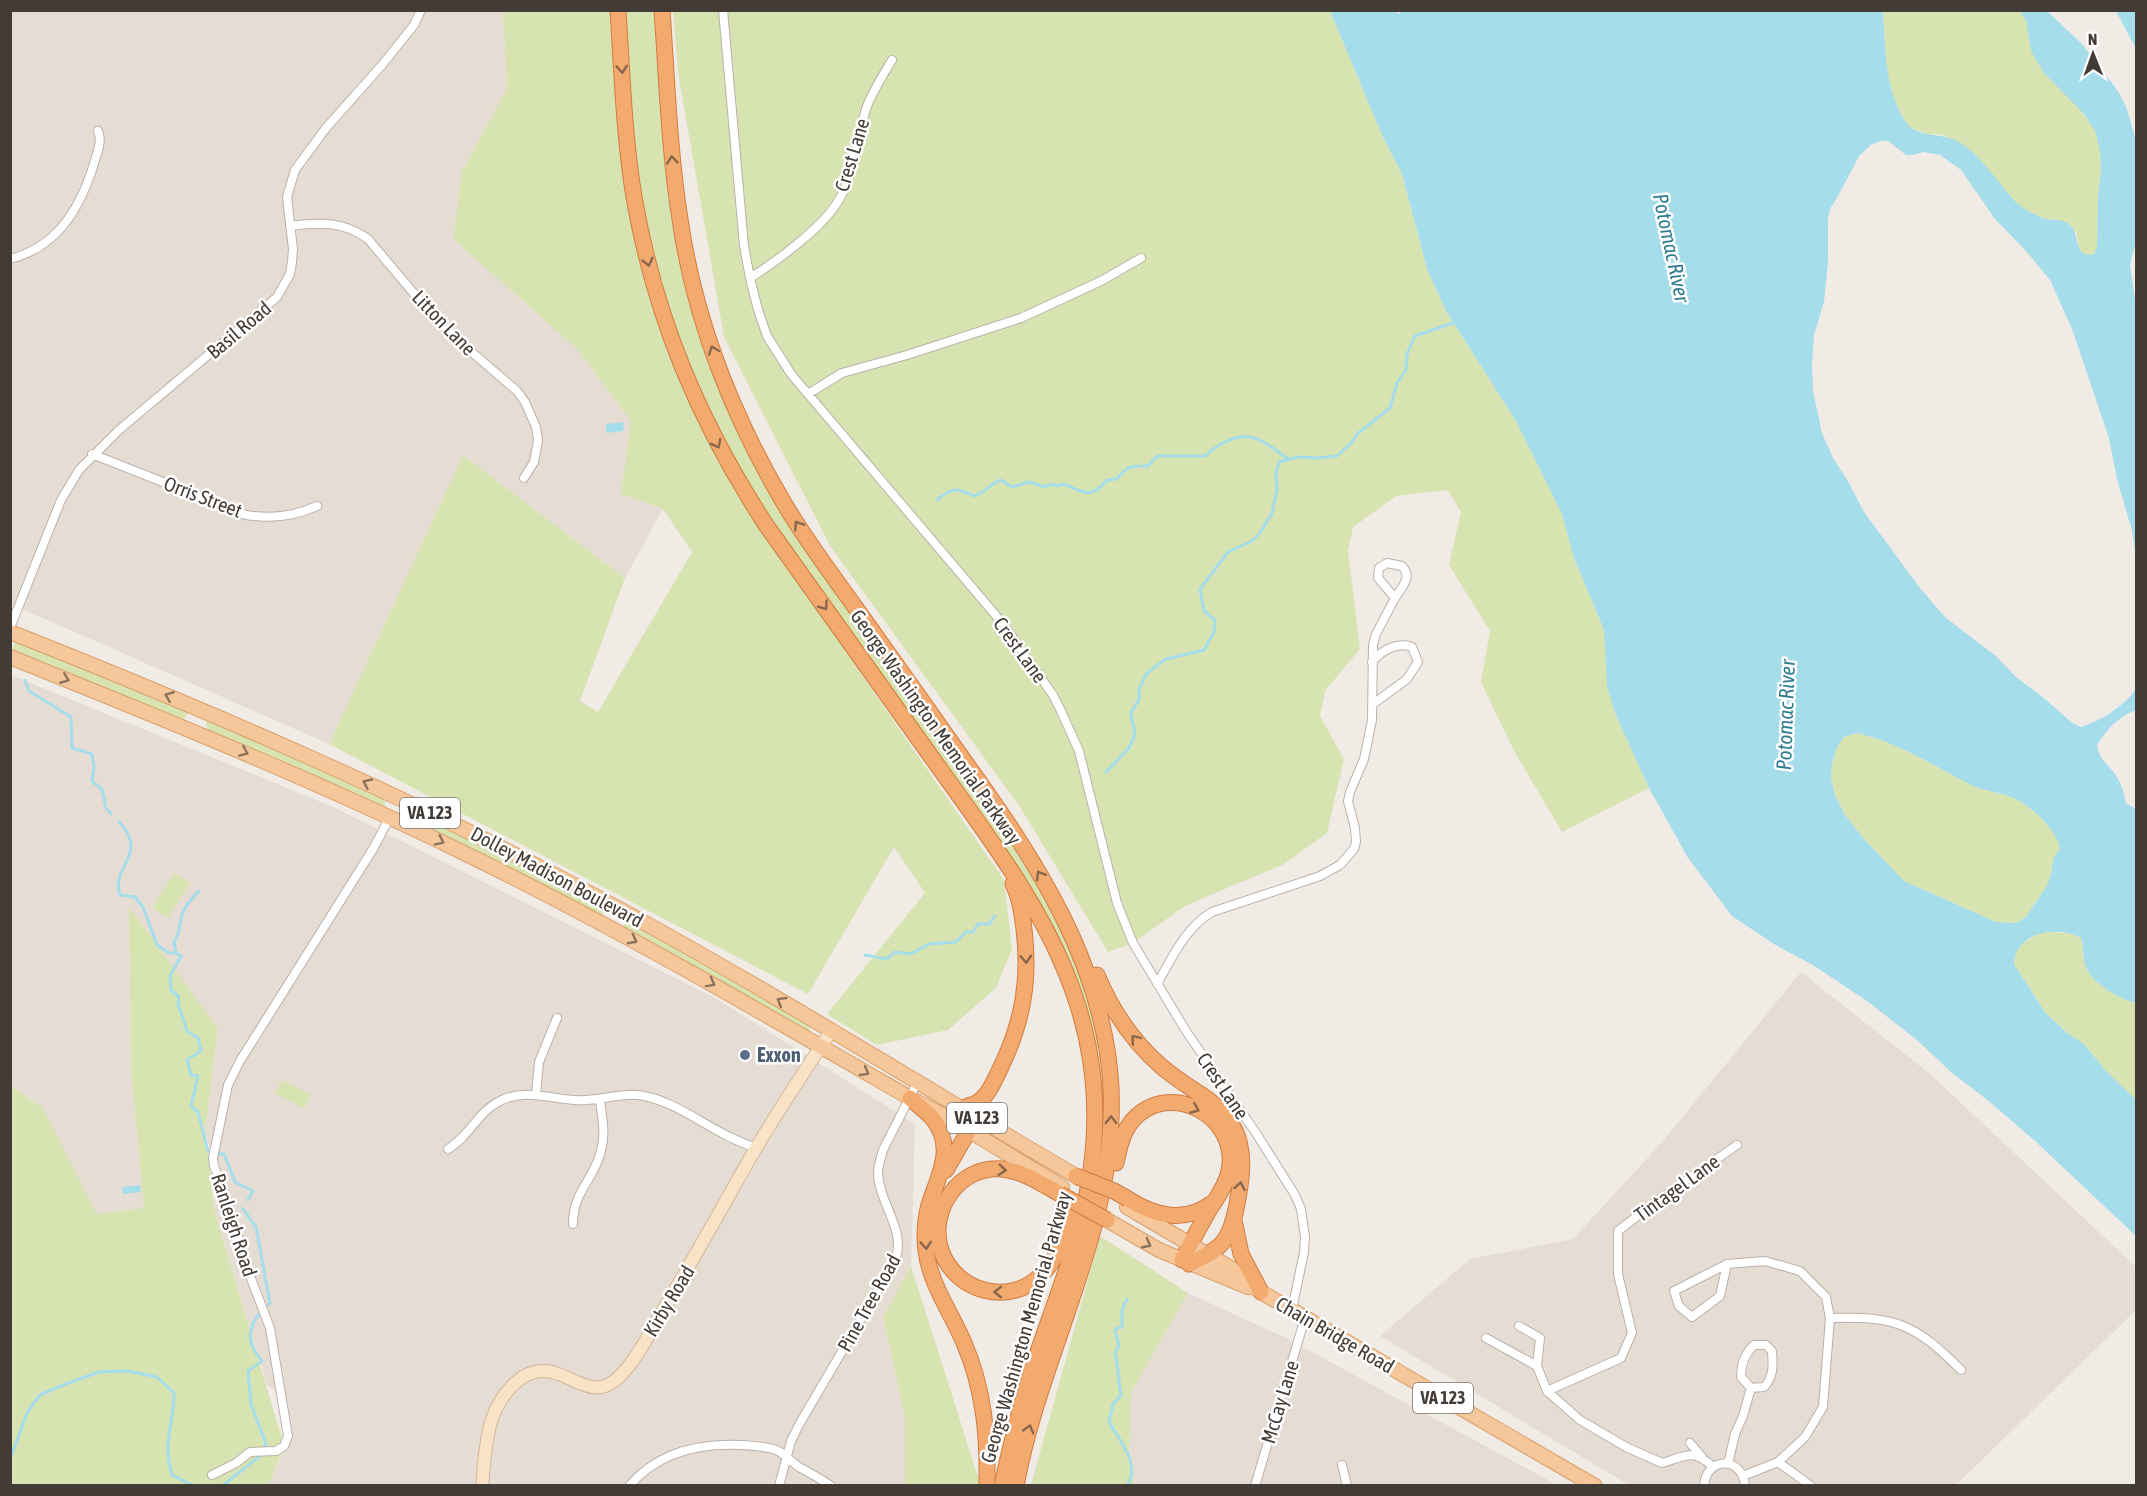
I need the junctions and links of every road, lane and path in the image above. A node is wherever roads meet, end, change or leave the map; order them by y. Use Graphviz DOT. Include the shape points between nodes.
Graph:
graph roads {
  1 [pos="421,10"];
  2 [pos="618,10"];
  3 [pos="662,10"];
  4 [pos="723,10"];
  5 [pos="892,60"];
  6 [pos="98,131"];
  7 [pos="290,226"];
  8 [pos="1141,258"];
  9 [pos="10,259"];
  10 [pos="750,278"];
  11 [pos="808,394"];
  12 [pos="92,454"];
  13 [pos="524,478"];
  14 [pos="317,506"];
  15 [pos="1395,597"];
  16 [pos="10,630"];
  17 [pos="10,657"];
  18 [pos="1372,662"];
  19 [pos="1373,704"];
  20 [pos="200,709"];
  21 [pos="190,729"];
  22 [pos="399,798"];
  23 [pos="390,817"];
  24 [pos="993,844"];
  25 [pos="620,910"];
  26 [pos="1068,927"];
  27 [pos="611,928"];
  28 [pos="1157,984"];
  29 [pos="557,1018"];
  30 [pos="831,1031"];
  31 [pos="821,1047"];
  32 [pos="917,1083"];
  33 [pos="536,1094"];
  34 [pos="910,1098"];
  35 [pos="600,1100"];
  36 [pos="961,1109"];
  37 [pos="973,1124"];
  38 [pos="1737,1145"];
  39 [pos="755,1148"];
  40 [pos="448,1149"];
  41 [pos="1091,1172"];
  42 [pos="1071,1173"];
  43 [pos="936,1186"];
  44 [pos="1061,1190"];
  45 [pos="1215,1202"];
  46 [pos="1127,1203"];
  47 [pos="1107,1220"];
  48 [pos="1234,1220"];
  49 [pos="573,1224"];
  50 [pos="1189,1244"];
  51 [pos="1089,1249"];
  52 [pos="1208,1255"];
  53 [pos="1185,1262"];
  54 [pos="1727,1264"];
  55 [pos="1261,1292"];
  56 [pos="1292,1310"];
  57 [pos="1305,1318"];
  58 [pos="1830,1318"];
  59 [pos="1519,1326"];
  60 [pos="1486,1338"];
  61 [pos="1537,1366"];
  62 [pos="1961,1370"];
  63 [pos="1751,1388"];
  64 [pos="1546,1391"];
  65 [pos="1690,1443"];
  66 [pos="786,1457"];
  67 [pos="1703,1457"];
  68 [pos="1778,1462"];
  69 [pos="1728,1464"];
  70 [pos="1342,1465"];
  71 [pos="1713,1467"];
  72 [pos="213,1475"];
  73 [pos="1744,1481"];
  74 [pos="482,1485"];
  75 [pos="629,1485"];
  76 [pos="779,1485"];
  77 [pos="831,1485"];
  78 [pos="987,1485"];
  79 [pos="1002,1485"];
  80 [pos="1016,1485"];
  81 [pos="1255,1485"];
  82 [pos="1347,1485"];
  83 [pos="1595,1485"];
  84 [pos="1704,1485"];
  85 [pos="1811,1485"];
  1 -- 7 [label="street, Basil Road" via="407,33 295,170 287,197"];
  2 -- 24 [label="highway, George Washington Memorial Parkway, one-way" via="634,196 658,301 687,381 729,466 766,525"];
  26 -- 3 [label="highway, George Washington Memorial Parkway, one-way" via="999,808 790,513 734,405 705,329 682,237"];
  4 -- 10 [label="street"];
  5 -- 10 [label="street, Crest Lane" via="866,108 840,199 819,224"];
  6 -- 9 [label="street" via="100,145 84,193 62,227 35,250"];
  7 -- 12 [label="street, Basil Road" via="290,274 277,297"];
  7 -- 13 [label="street, Litton Lane" via="334,224 357,231 474,356 517,391 531,413 538,440 534,462"];
  8 -- 11 [label="street" via="1034,313 842,373"];
  10 -- 11 [label="street, Crest Lane" via="767,336"];
  11 -- 28 [label="street, Crest Lane" via="1004,625 1053,695 1078,751 1123,921"];
  12 -- 14 [label="street, Orris Street" via="246,515 282,516"];
  12 -- 16 [label="street, Basil Road" via="61,500"];
  15 -- 18 [label="street" via="1376,634"];
  20 -- 16 [label="main road, Dolley Madison Boulevard / VA 123, one-way"];
  17 -- 21 [label="main road, Dolley Madison Boulevard / VA 123, one-way"];
  18 -- 19 [label="street"];
  18 -- 19 [label="street" via="1399,645 1412,647 1418,662 1407,680"];
  19 -- 28 [label="street" via="1364,759 1350,792 1349,810 1356,842 1350,856 1320,876 1201,918"];
  20 -- 21 [label="main road"];
  22 -- 20 [label="main road, Dolley Madison Boulevard / VA 123, one-way"];
  21 -- 23 [label="main road, Dolley Madison Boulevard / VA 123, one-way"];
  22 -- 23 [label="main road"];
  22 -- 25 [label="main road, Dolley Madison Boulevard / VA 123"];
  23 -- 27 [label="main road, Dolley Madison Boulevard / VA 123, one-way"];
  23 -- 72 [label="street, Ranleigh Road" via="228,1085 214,1166 267,1318 288,1436 284,1446 276,1451 250,1452"];
  24 -- 36 [label="highway, one-way" via="1022,912 1026,988 1011,1047 989,1090 979,1101"];
  24 -- 41 [label="highway, George Washington Memorial Parkway" via="1050,936 1083,1017 1095,1085"];
  25 -- 27 [label="main road"];
  30 -- 25 [label="main road, Dolley Madison Boulevard / VA 123, one-way"];
  48 -- 26 [label="highway, one-way" via="1243,1163 1234,1127 1215,1105 1164,1069 1133,1037"];
  51 -- 26 [label="highway, George Washington Memorial Parkway, one-way" via="1104,1185 1111,1089 1097,1005"];
  27 -- 31 [label="main road, Dolley Madison Boulevard / VA 123, one-way"];
  28 -- 56 [label="street, Crest Lane" via="1256,1133 1301,1209 1304,1252"];
  29 -- 33 [label="street" via="539,1062"];
  30 -- 31 [label="main road, Kirby Road"];
  30 -- 32 [label="main road, Dolley Madison Boulevard / VA 123"];
  31 -- 34 [label="main road, Dolley Madison Boulevard / VA 123, one-way"];
  31 -- 39 [label="main road, Kirby Road"];
  32 -- 34 [label="street, Pine Tree Road"];
  32 -- 36 [label="main road, Dolley Madison Boulevard / VA 123"];
  33 -- 35 [label="street" via="564,1100"];
  33 -- 40 [label="street" via="497,1102"];
  34 -- 37 [label="main road, Dolley Madison Boulevard / VA 123"];
  34 -- 43 [label="highway" via="933,1119 944,1141 944,1163"];
  34 -- 66 [label="street, Pine Tree Road" via="883,1150 878,1173 898,1235 899,1252 800,1423"];
  35 -- 39 [label="street" via="635,1095 661,1100"];
  35 -- 49 [label="street" via="601,1151 575,1203"];
  36 -- 37 [label="main road, Dolley Madison Boulevard / VA 123"];
  37 -- 42 [label="main road, Dolley Madison Boulevard / VA 123"];
  37 -- 43 [label="highway"];
  37 -- 44 [label="main road, Dolley Madison Boulevard / VA 123"];
  38 -- 64 [label="street, Tintagel Lane" via="1618,1231 1618,1274 1632,1333 1621,1358"];
  39 -- 74 [label="main road, Kirby Road" via="670,1299 619,1377 610,1384 592,1388 554,1372 539,1371 522,1377 509,1389 491,1423"];
  41 -- 44 [label="highway, one-way" via="1053,1260 1029,1285 1010,1292 982,1290 959,1277 946,1260 939,1241 940,1214 948,1196 968,1177 989,1169 1004,1169"];
  41 -- 79 [label="highway, George Washington Memorial Parkway" via="1075,1243 1028,1382"];
  42 -- 46 [label="highway, bridge" via="1114,1191"];
  43 -- 78 [label="highway, one-way" via="926,1221 926,1252 932,1276 964,1342 980,1391 987,1436"];
  44 -- 47 [label="highway, bridge"];
  45 -- 46 [label="highway" via="1196,1212 1171,1216"];
  45 -- 50 [label="highway"];
  51 -- 45 [label="highway, one-way" via="1125,1132 1136,1117 1154,1107 1174,1103 1193,1107 1207,1114 1223,1132 1229,1148 1229,1169"];
  46 -- 50 [label="main road, Chain Bridge Road / VA 123"];
  47 -- 53 [label="main road, Chain Bridge Road / VA 123, one-way"];
  48 -- 52 [label="highway" via="1222,1243"];
  48 -- 55 [label="highway" via="1241,1254"];
  50 -- 52 [label="main road, Chain Bridge Road / VA 123"];
  50 -- 53 [label="highway"];
  80 -- 51 [label="highway, George Washington Memorial Parkway, one-way" via="1034,1413"];
  52 -- 53 [label="highway"];
  52 -- 55 [label="main road, Chain Bridge Road / VA 123"];
  53 -- 55 [label="main road, Chain Bridge Road / VA 123"];
  54 -- 54 [label="street" via="1674,1291 1679,1306 1692,1317 1720,1296"];
  54 -- 58 [label="street" via="1764,1261 1800,1271 1826,1297"];
  55 -- 56 [label="main road, Chain Bridge Road / VA 123"];
  56 -- 57 [label="main road, Chain Bridge Road / VA 123"];
  57 -- 81 [label="street, McCay Lane"];
  57 -- 83 [label="main road, Chain Bridge Road / VA 123"];
  58 -- 62 [label="street" via="1903,1325 1917,1331"];
  58 -- 68 [label="street" via="1823,1407 1804,1437"];
  59 -- 61 [label="street" via="1540,1338"];
  60 -- 61 [label="street"];
  61 -- 64 [label="street"];
  63 -- 63 [label="street" via="1764,1387 1770,1380 1772,1351 1766,1345 1754,1345 1741,1365 1741,1377"];
  63 -- 69 [label="street"];
  64 -- 67 [label="street" via="1580,1420 1662,1463 1691,1454"];
  65 -- 67 [label="street"];
  66 -- 75 [label="street" via="776,1449 754,1446 689,1449 660,1460"];
  66 -- 76 [label="street, Pine Tree Road"];
  66 -- 77 [label="street"];
  67 -- 71 [label="street"];
  68 -- 73 [label="street"];
  68 -- 85 [label="street"];
  69 -- 71 [label="street"];
  69 -- 73 [label="street" via="1736,1467"];
  70 -- 82 [label="street"];
  71 -- 84 [label="street"];
}
